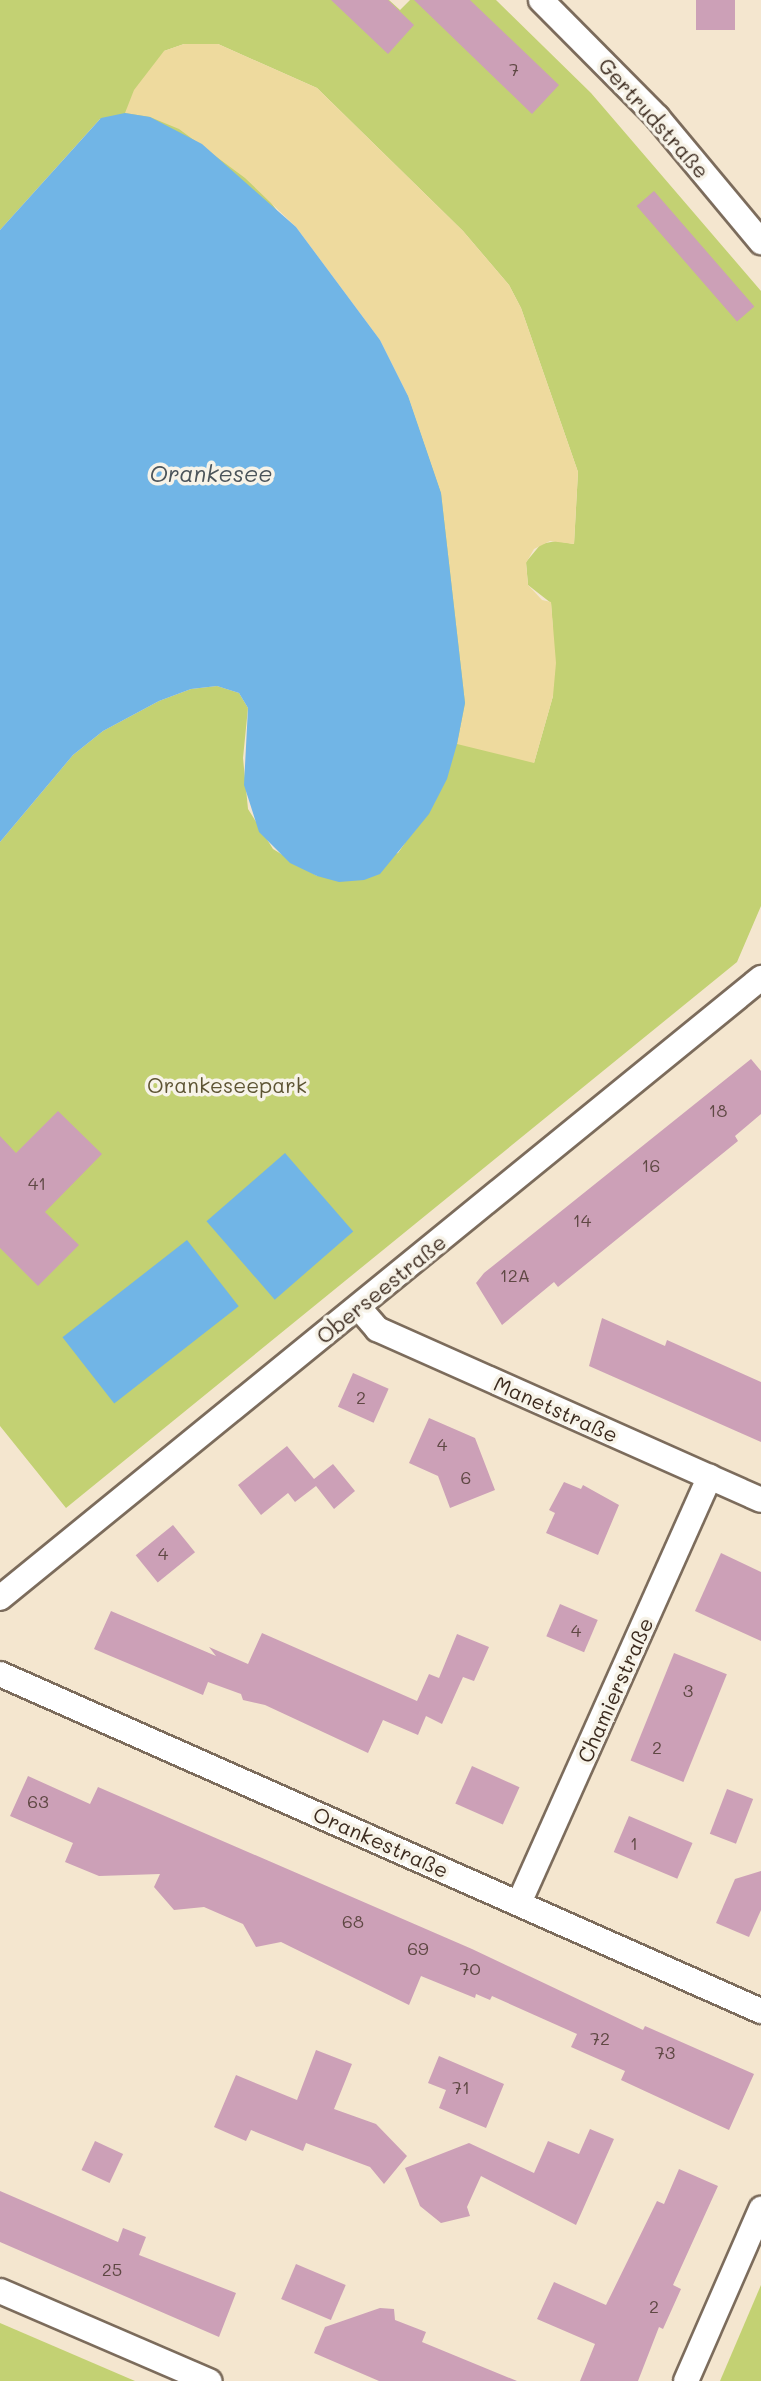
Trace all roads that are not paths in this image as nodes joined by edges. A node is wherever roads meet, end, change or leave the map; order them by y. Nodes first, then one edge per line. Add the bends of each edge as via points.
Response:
1 (541, 0) edge
2 (761, 242) edge
3 (758, 988) edge
4 (359, 1308) junction
5 (710, 1477) junction
6 (761, 1500) edge
7 (0, 1598) edge
8 (0, 1674) edge
9 (519, 1903) junction
10 (761, 2011) edge
11 (761, 2209) edge
12 (0, 2291) edge
13 (209, 2381) edge
14 (685, 2381) edge

1 - 2 street, Gertrudstraße via 657,117
3 - 4 street, Oberseestraße
4 - 5 street, Manetstraße via 377,1329
4 - 7 street, Oberseestraße
5 - 6 street, Manetstraße
5 - 9 street, Chamierstraße
8 - 9 street, Orankestraße
9 - 10 street, Orankestraße
11 - 14 street
12 - 13 street

